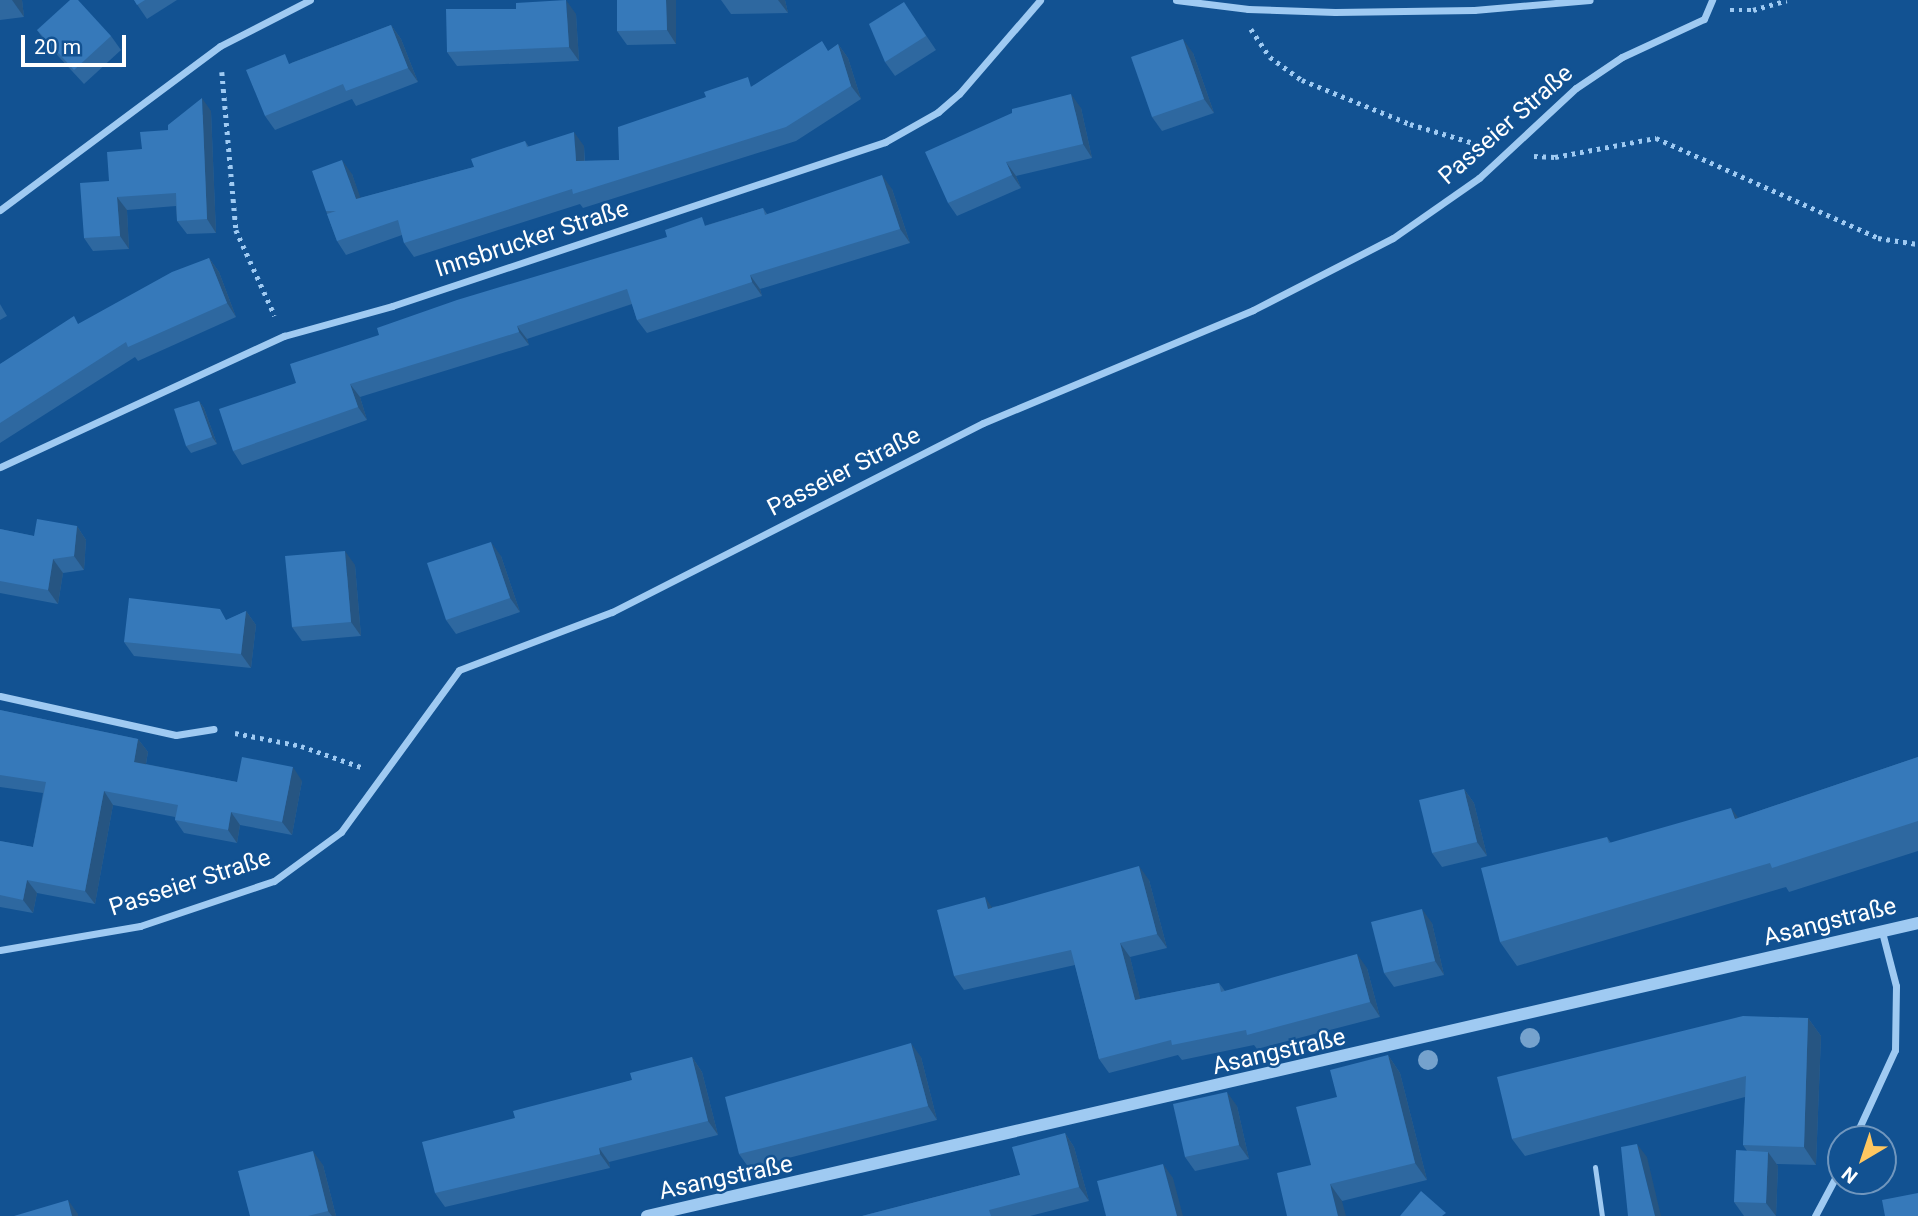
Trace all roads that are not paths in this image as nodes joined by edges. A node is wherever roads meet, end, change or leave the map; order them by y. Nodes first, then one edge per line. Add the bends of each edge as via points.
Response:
1 (310, 0) edge
2 (1040, 0) edge
3 (1176, 0) edge
4 (1590, 0) edge
5 (1712, 3) edge
6 (0, 210) edge
7 (0, 467) edge
8 (0, 696) edge
9 (214, 729) road end
10 (1918, 923) edge
11 (1882, 932) junction
12 (0, 950) edge
13 (1860, 1125) edge
14 (1595, 1167) dead end
15 (1827, 1193) edge
16 (647, 1216) edge
17 (1602, 1216) edge
18 (1815, 1216) edge

1 - 6 street via 220,46
2 - 7 street, Innsbrucker Straße via 959,94 938,113 885,142 392,306 284,336
3 - 4 street via 1248,9 1455,10
5 - 12 street, Passeier Straße via 1704,19 1622,58 1586,81 1466,188 1393,238 1253,310 983,423 612,612 459,670 341,832 274,881 140,926
8 - 9 street via 176,735
10 - 11 street, Asangstraße
11 - 13 street via 1896,986 1895,1050
11 - 16 street, Asangstraße
14 - 17 lane
15 - 18 street

